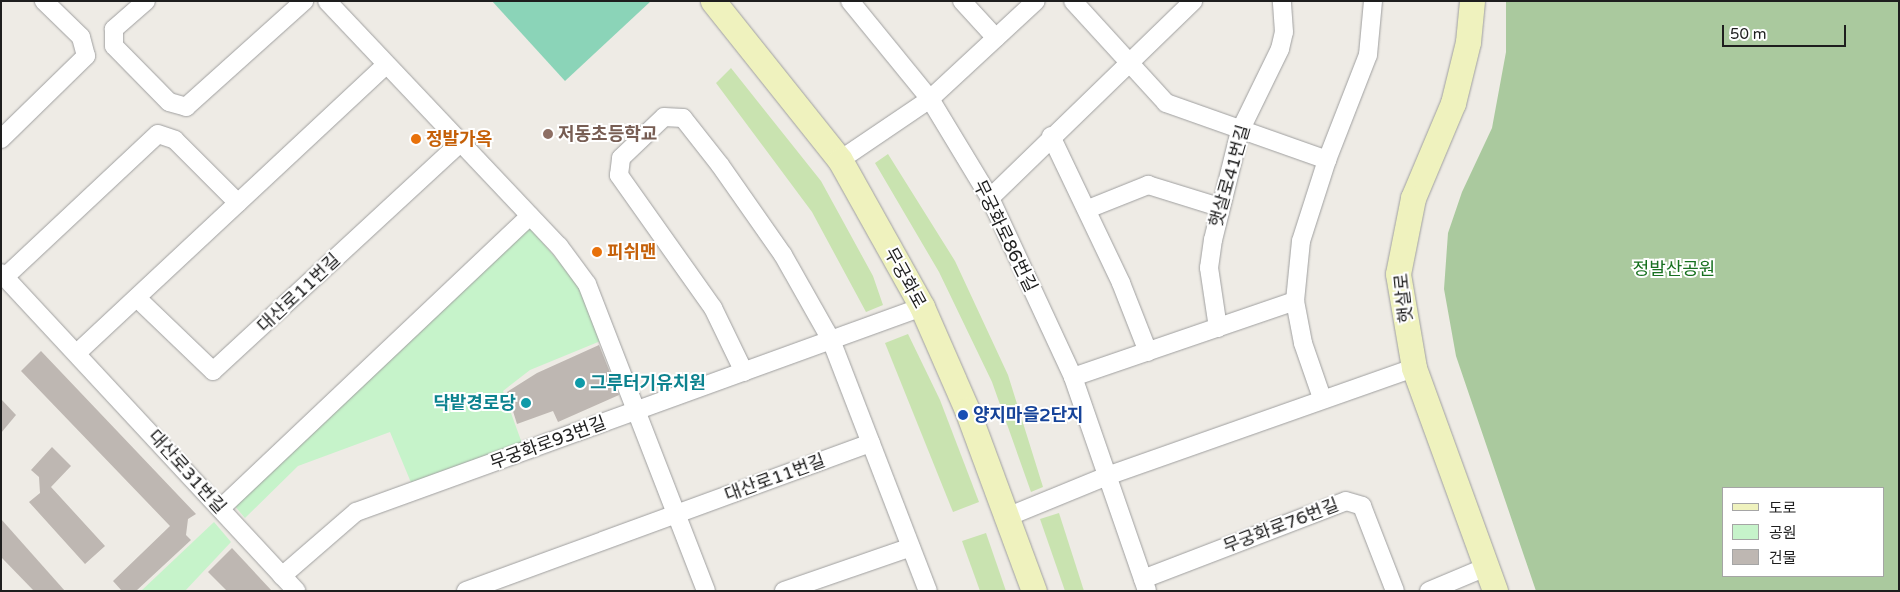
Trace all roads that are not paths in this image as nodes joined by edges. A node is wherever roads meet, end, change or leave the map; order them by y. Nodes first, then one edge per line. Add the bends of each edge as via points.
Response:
1 (44, 1) edge
2 (146, 1) edge
3 (304, 1) edge
4 (327, 1) edge
5 (713, 1) edge
6 (850, 1) edge
7 (962, 1) edge
8 (1036, 1) edge
9 (1072, 1) edge
10 (1193, 1) edge
11 (1282, 1) edge
12 (1373, 1) edge
13 (1472, 1) edge
14 (996, 38) junction
15 (1131, 62) junction
16 (386, 65) junction
17 (930, 99) junction
18 (1240, 131) junction
19 (1051, 136) junction
20 (1, 139) edge
21 (460, 143) junction
22 (840, 160) junction
23 (1327, 160) junction
24 (990, 198) junction
25 (238, 203) junction
26 (1219, 207) junction
27 (1088, 209) junction
28 (530, 216) junction
29 (3, 275) edge
30 (138, 299) junction
31 (1295, 302) junction
32 (922, 307) junction
33 (1218, 328) junction
34 (831, 340) junction
35 (1148, 352) junction
36 (78, 353) junction
37 (1414, 368) junction
38 (744, 372) junction
39 (1073, 377) junction
40 (1322, 398) junction
41 (638, 411) junction
42 (871, 443) junction
43 (1107, 476) junction
44 (220, 508) junction
45 (679, 513) junction
46 (1007, 516) junction
47 (911, 547) junction
48 (1486, 567) junction
49 (282, 576) junction
50 (1145, 585) edge
51 (296, 591) edge
52 (466, 591) edge
53 (706, 591) edge
54 (784, 591) edge
55 (928, 591) edge
56 (1034, 591) edge
57 (1394, 591) edge
58 (1429, 591) edge
59 (1494, 591) edge

1 - 20 street via 81,37 86,56
2 - 3 street via 114,30 114,46 169,102 186,108
4 - 16 street
5 - 22 main road, 무궁화로
6 - 17 street, 무궁화로86번길
7 - 14 street
8 - 14 street
9 - 15 street
10 - 15 street
11 - 18 street, 햇살로41번길 via 1284,23 1280,49
12 - 23 street via 1368,55
13 - 37 main road, 햇살로 via 1468,42 1452,102 1413,198 1398,274
14 - 17 street
15 - 18 street via 1166,103
15 - 19 street
16 - 21 street
16 - 25 street
17 - 22 street
17 - 24 street, 무궁화로86번길
18 - 23 street
18 - 26 street, 햇살로41번길
19 - 24 street
19 - 27 street
21 - 28 street
21 - 30 street, 대산로11번길 via 213,371
22 - 32 main road, 무궁화로
23 - 31 street via 1301,241
24 - 39 street, 무궁화로86번길
25 - 29 street, 대산로31번길 via 175,140 158,134
25 - 30 street
26 - 27 street via 1148,185
26 - 33 street, 햇살로41번길 via 1209,268
27 - 35 street
28 - 41 street via 559,246 587,284
28 - 44 street
29 - 36 street, 대산로31번길
30 - 36 street
31 - 33 street
31 - 40 street via 1303,343
32 - 34 street, 무궁화로93번길
32 - 46 main road, 무궁화로 via 968,410
33 - 35 street
34 - 38 street, 무궁화로93번길
34 - 38 street via 782,255 683,118 664,117 621,158 620,176 713,308
34 - 42 street
35 - 39 street
36 - 44 street, 대산로31번길
37 - 40 street
37 - 48 main road, 햇살로
38 - 41 street, 무궁화로93번길
39 - 43 street, 무궁화로86번길
40 - 43 street
41 - 45 street
41 - 49 street, 무궁화로93번길 via 356,512
42 - 45 street, 대산로11번길
42 - 47 street
43 - 46 street
43 - 50 street, 무궁화로86번길
44 - 49 street, 대산로31번길
45 - 52 street, 대산로11번길
45 - 53 street
46 - 56 main road, 무궁화로
47 - 54 street
47 - 55 street
48 - 58 street
48 - 59 main road, 햇살로
49 - 51 street, 대산로31번길
50 - 57 street, 무궁화로76번길 via 1346,501 1362,506

